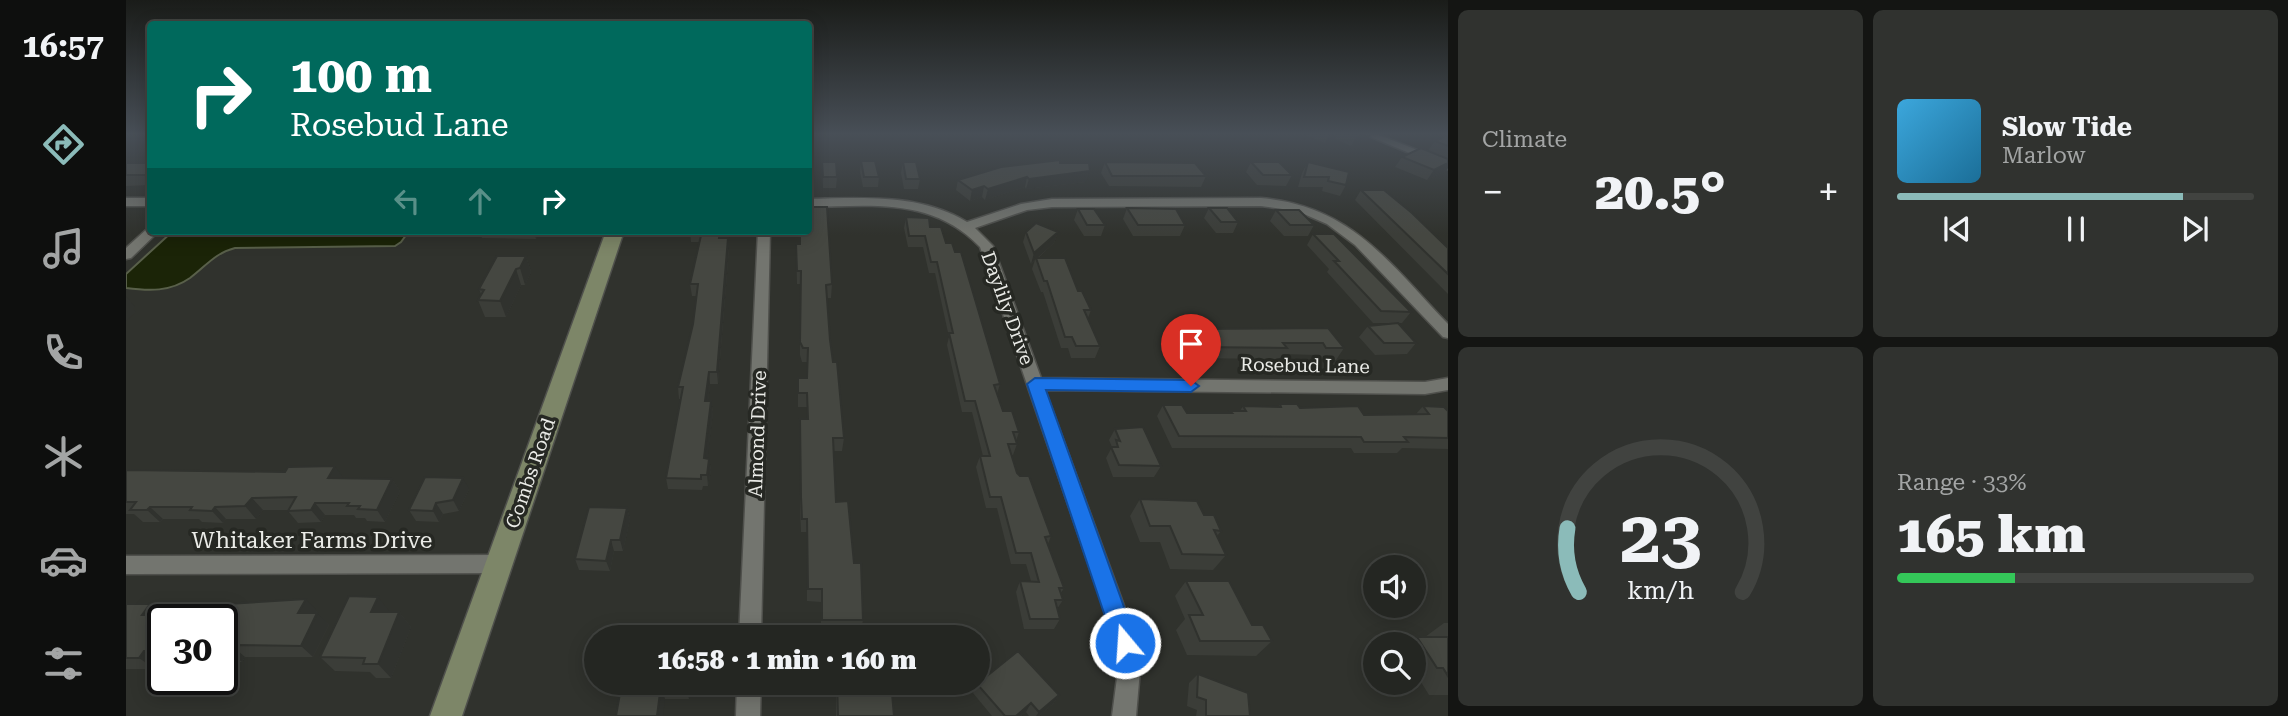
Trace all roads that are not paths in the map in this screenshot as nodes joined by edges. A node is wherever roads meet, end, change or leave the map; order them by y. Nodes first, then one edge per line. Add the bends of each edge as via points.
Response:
1 (126, 202) edge
2 (147, 202) edge
3 (812, 203) edge
4 (967, 226) junction
5 (148, 235) edge
6 (614, 235) edge
7 (764, 235) edge
8 (126, 255) edge
9 (1448, 332) edge
10 (1035, 384) junction
11 (1448, 384) edge
12 (498, 564) junction
13 (126, 565) edge
14 (750, 625) edge
15 (749, 695) edge
16 (446, 716) edge
17 (748, 716) edge
18 (1124, 716) edge

1 - 2 street
3 - 4 street via 905,204 936,211
4 - 9 street via 1052,203 1261,202 1299,207 1351,233
4 - 10 street, Daylily Drive via 989,252
5 - 8 street
6 - 12 street, Combs Road
7 - 14 street, Almond Drive
10 - 11 street, Rosebud Lane via 1425,388
10 - 18 street, Daylily Drive via 1123,633 1129,670
12 - 13 street, Whitaker Farms Drive
12 - 16 street, Combs Road
15 - 17 street

